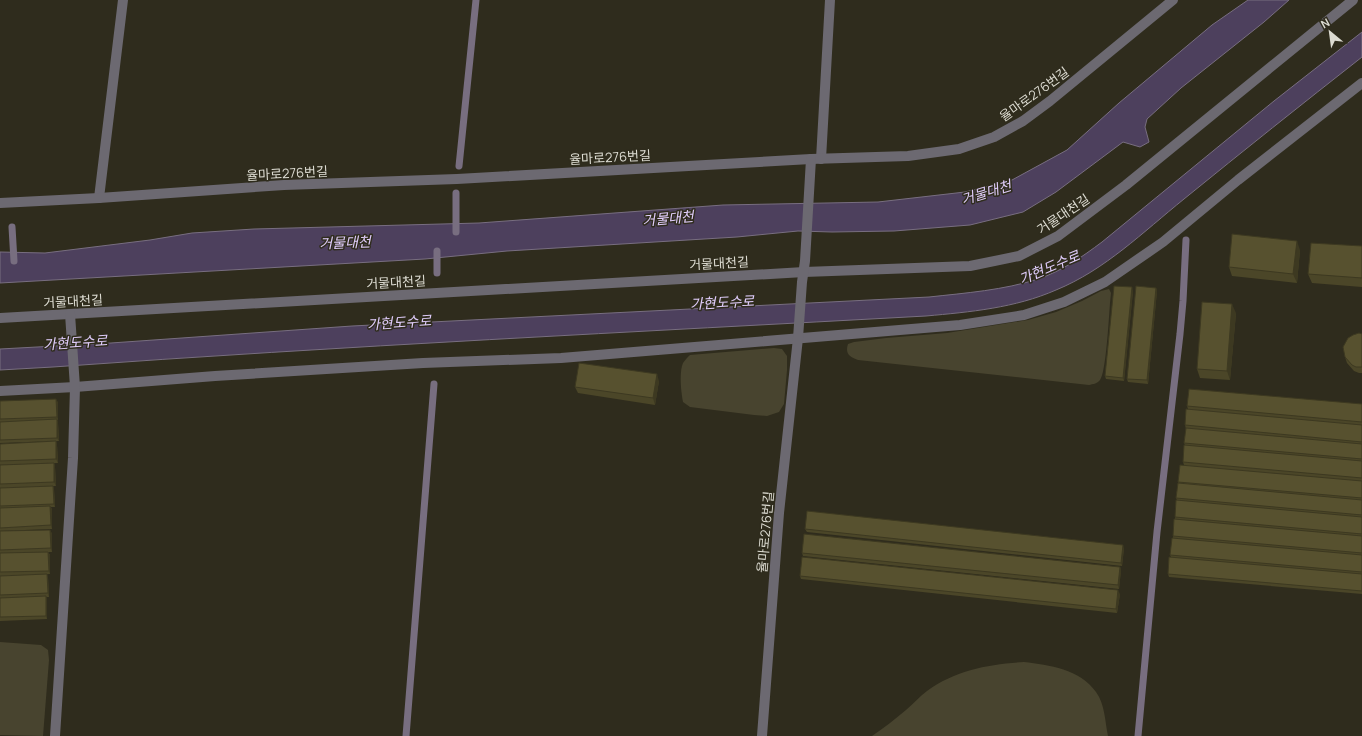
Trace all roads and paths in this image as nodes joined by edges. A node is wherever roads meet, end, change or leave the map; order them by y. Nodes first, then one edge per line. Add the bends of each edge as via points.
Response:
1 (123, 0) edge
2 (830, 0) edge
3 (1173, 0) edge
4 (1353, 0) edge
5 (1362, 83) edge
6 (815, 162) junction
7 (99, 198) junction
8 (0, 203) edge
9 (804, 272) junction
10 (70, 314) junction
11 (0, 318) edge
12 (798, 334) junction
13 (75, 387) junction
14 (0, 391) edge
15 (55, 736) edge
16 (762, 736) edge

1 - 7 street
2 - 6 street, 율마로276번길
3 - 6 street, 율마로276번길 via 1050,101 1023,121 994,137 959,150
4 - 9 street, 거물대천길 via 1126,185 1058,236 1019,256 970,266
5 - 12 street via 1163,242 1105,282 1064,302 1024,315 960,325
6 - 7 street, 율마로276번길 via 284,185
6 - 9 street, 율마로276번길
7 - 8 street, 율마로276번길
9 - 10 street, 거물대천길
9 - 12 street, 율마로276번길
10 - 11 street, 거물대천길
10 - 13 street
12 - 13 street via 561,358 423,363
12 - 16 street, 율마로276번길 via 779,513
13 - 14 street
13 - 15 street via 70,530

